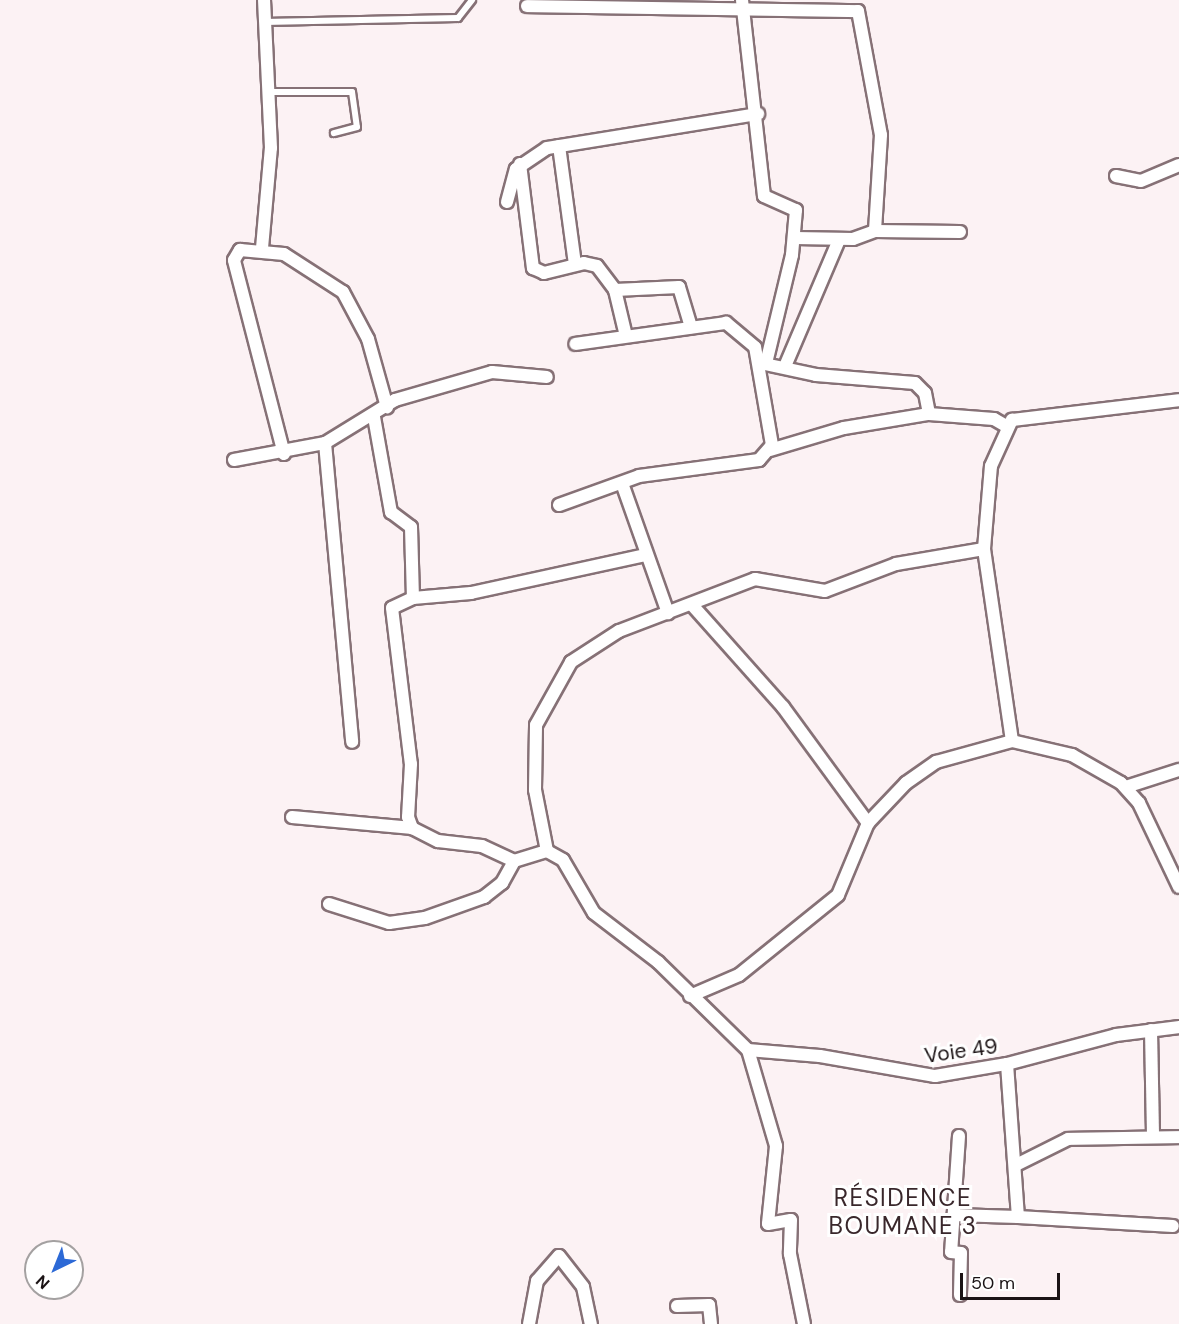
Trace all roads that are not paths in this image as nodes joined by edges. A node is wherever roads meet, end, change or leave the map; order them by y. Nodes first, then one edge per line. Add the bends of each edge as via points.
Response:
1 (264, 0) edge
2 (472, 0) edge
3 (743, 4) edge
4 (527, 6) dead end
5 (264, 22) junction
6 (268, 92) junction
7 (758, 114) junction
8 (334, 133) dead end
9 (559, 146) junction
10 (520, 164) junction
11 (1179, 165) edge
12 (1116, 177) dead end
13 (507, 202) dead end
14 (875, 231) junction
15 (960, 232) dead end
16 (795, 238) junction
17 (839, 240) junction
18 (262, 248) junction
19 (575, 265) junction
20 (615, 290) junction
21 (691, 327) junction
22 (626, 336) junction
23 (575, 344) dead end
24 (762, 363) junction
25 (786, 364) junction
26 (547, 376) dead end
27 (1179, 400) edge
28 (387, 407) junction
29 (929, 414) junction
30 (374, 417) junction
31 (1006, 426) junction
32 (324, 442) junction
33 (770, 450) junction
34 (284, 454) junction
35 (234, 460) dead end
36 (623, 486) junction
37 (560, 505) dead end
38 (984, 549) junction
39 (645, 555) junction
40 (413, 598) junction
41 (693, 606) junction
42 (668, 613) junction
43 (1012, 741) junction
44 (352, 742) dead end
45 (1179, 770) edge
46 (1126, 787) junction
47 (292, 817) dead end
48 (868, 824) junction
49 (412, 828) junction
50 (547, 851) junction
51 (514, 861) junction
52 (1179, 887) edge
53 (329, 904) dead end
54 (690, 996) junction
55 (1179, 1027) edge
56 (1151, 1030) junction
57 (748, 1050) junction
58 (1007, 1064) junction
59 (1153, 1135) junction
60 (960, 1136) dead end
61 (1179, 1137) edge
62 (1016, 1165) junction
63 (954, 1215) junction
64 (1018, 1217) junction
65 (1173, 1226) dead end
66 (960, 1295) dead end
67 (677, 1305) dead end
68 (530, 1324) edge
69 (591, 1324) edge
70 (711, 1324) edge
71 (804, 1324) edge

1 - 5 street
2 - 5 lane via 458,18
3 - 4 street
3 - 7 street
3 - 14 street via 851,8 861,13 881,135
5 - 6 street
6 - 8 lane via 352,92 357,128
6 - 18 street via 271,148
7 - 9 street
7 - 16 street via 764,196 771,203 795,208
9 - 10 street via 538,151
9 - 19 street
10 - 13 street
10 - 19 street via 533,268 544,273
11 - 12 street via 1141,181
14 - 15 street
14 - 17 street
16 - 17 street
16 - 24 street
17 - 25 street
18 - 28 street via 299,260 343,292 368,339
18 - 34 street via 240,250 234,260
19 - 20 street via 594,264
20 - 21 street via 679,286
20 - 22 street
21 - 22 street
21 - 24 street via 726,323 755,347
22 - 23 street
24 - 25 street
24 - 33 street
25 - 29 street via 816,375 915,383 925,393
26 - 28 street via 492,372
27 - 31 street via 1015,419
28 - 30 street
29 - 31 street via 993,419
29 - 33 street via 844,428
30 - 32 street
30 - 40 street via 391,512 411,527
31 - 38 street via 991,466
32 - 34 street
32 - 44 street
33 - 36 street via 754,461 639,476
34 - 35 street
36 - 37 street
36 - 39 street
38 - 41 street via 896,564 825,591 754,579
38 - 43 street
39 - 40 street via 471,592
39 - 42 street
40 - 49 street via 392,608 411,764 406,810
41 - 42 street
41 - 48 street via 783,707
42 - 50 street via 619,631 571,662 536,724 535,790
43 - 46 street via 1080,758
43 - 48 street via 925,767
45 - 46 street
46 - 52 street
47 - 49 street
48 - 54 street via 838,896 739,975
49 - 51 street via 449,845 494,849
50 - 51 street
50 - 54 street via 571,867 594,913 658,962
51 - 53 street via 502,883 484,897 435,916 389,923
54 - 57 street
55 - 56 street, Voie 49
56 - 58 street, Voie 49
56 - 59 street
57 - 58 street, Voie 49 via 849,1060 918,1077
57 - 71 street via 776,1146 768,1224 791,1220 790,1254
58 - 62 street
59 - 61 street
59 - 62 street via 1068,1139
60 - 63 street
62 - 64 street
63 - 64 street
63 - 66 street via 951,1252 961,1253
64 - 65 street
67 - 70 street via 709,1305
68 - 69 street via 537,1281 559,1256 584,1287

